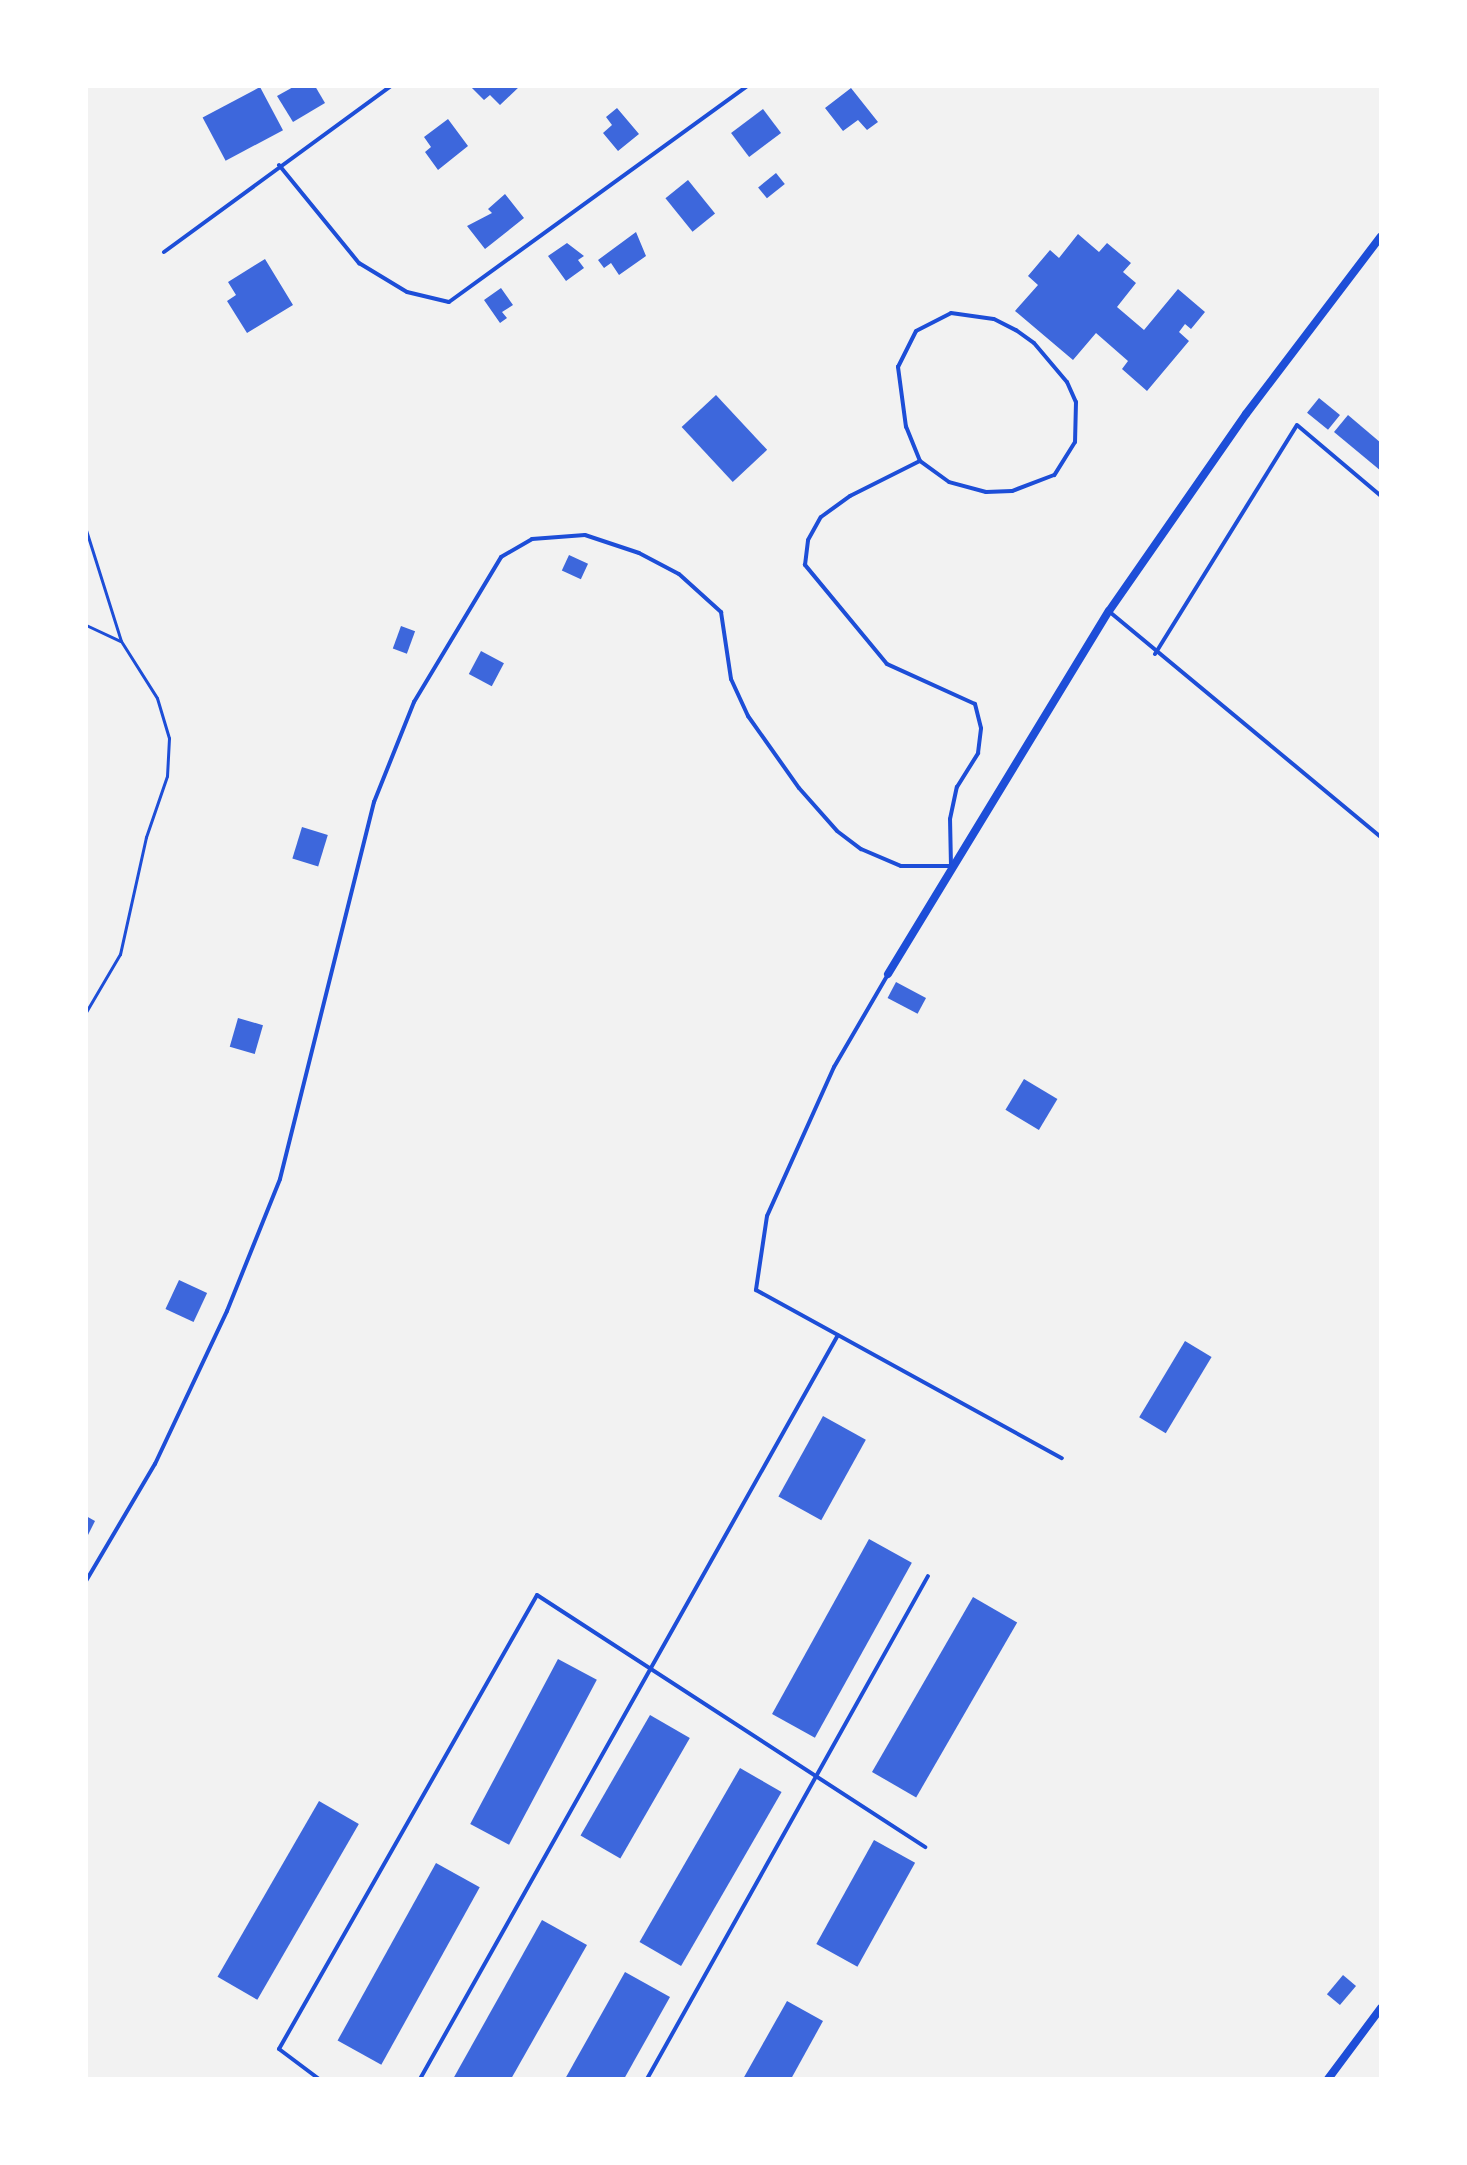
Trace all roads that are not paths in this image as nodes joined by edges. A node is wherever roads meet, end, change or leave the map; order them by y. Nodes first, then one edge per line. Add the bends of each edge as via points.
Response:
1 (391, 86) edge
2 (747, 86) edge
3 (279, 165) junction
4 (1381, 236) edge
5 (164, 252) dead end
6 (920, 461) junction
7 (1381, 496) edge
8 (1109, 611) junction
9 (1155, 654) junction
10 (1381, 837) edge
11 (951, 866) junction
12 (888, 974) joint
13 (838, 1335) junction
14 (1062, 1458) dead end
15 (928, 1576) dead end
16 (86, 1581) edge
17 (649, 1670) junction
18 (817, 1775) junction
19 (925, 1847) dead end
20 (1381, 2008) edge
21 (319, 2079) edge
22 (420, 2079) edge
23 (647, 2079) edge
24 (1328, 2079) edge

1 - 3 lane
2 - 3 lane via 449,302 407,292 359,263
3 - 5 lane
4 - 8 street via 1246,414
6 - 6 lane via 906,427 898,367 916,331 933,319 951,313 994,319 1034,343 1067,382 1076,402 1075,442 1059,469 1037,485 1012,491 966,489 934,475
6 - 11 lane via 850,496 821,517 808,540 805,565 887,664 975,704 981,728 978,753 957,787 950,819
7 - 9 lane via 1297,425
8 - 9 lane
8 - 11 street
9 - 10 lane
11 - 12 street
11 - 16 lane via 901,866 861,849 837,831 748,716 731,679 721,612 679,574 639,553 585,535 532,539 501,557 414,702 374,802 280,1179 245,1267 155,1464
12 - 13 lane via 834,1067 767,1216 756,1290
13 - 14 lane
13 - 17 lane
15 - 18 lane
17 - 18 lane
17 - 21 lane via 537,1595 279,2049
17 - 22 lane
18 - 19 lane
18 - 23 lane
20 - 24 street

